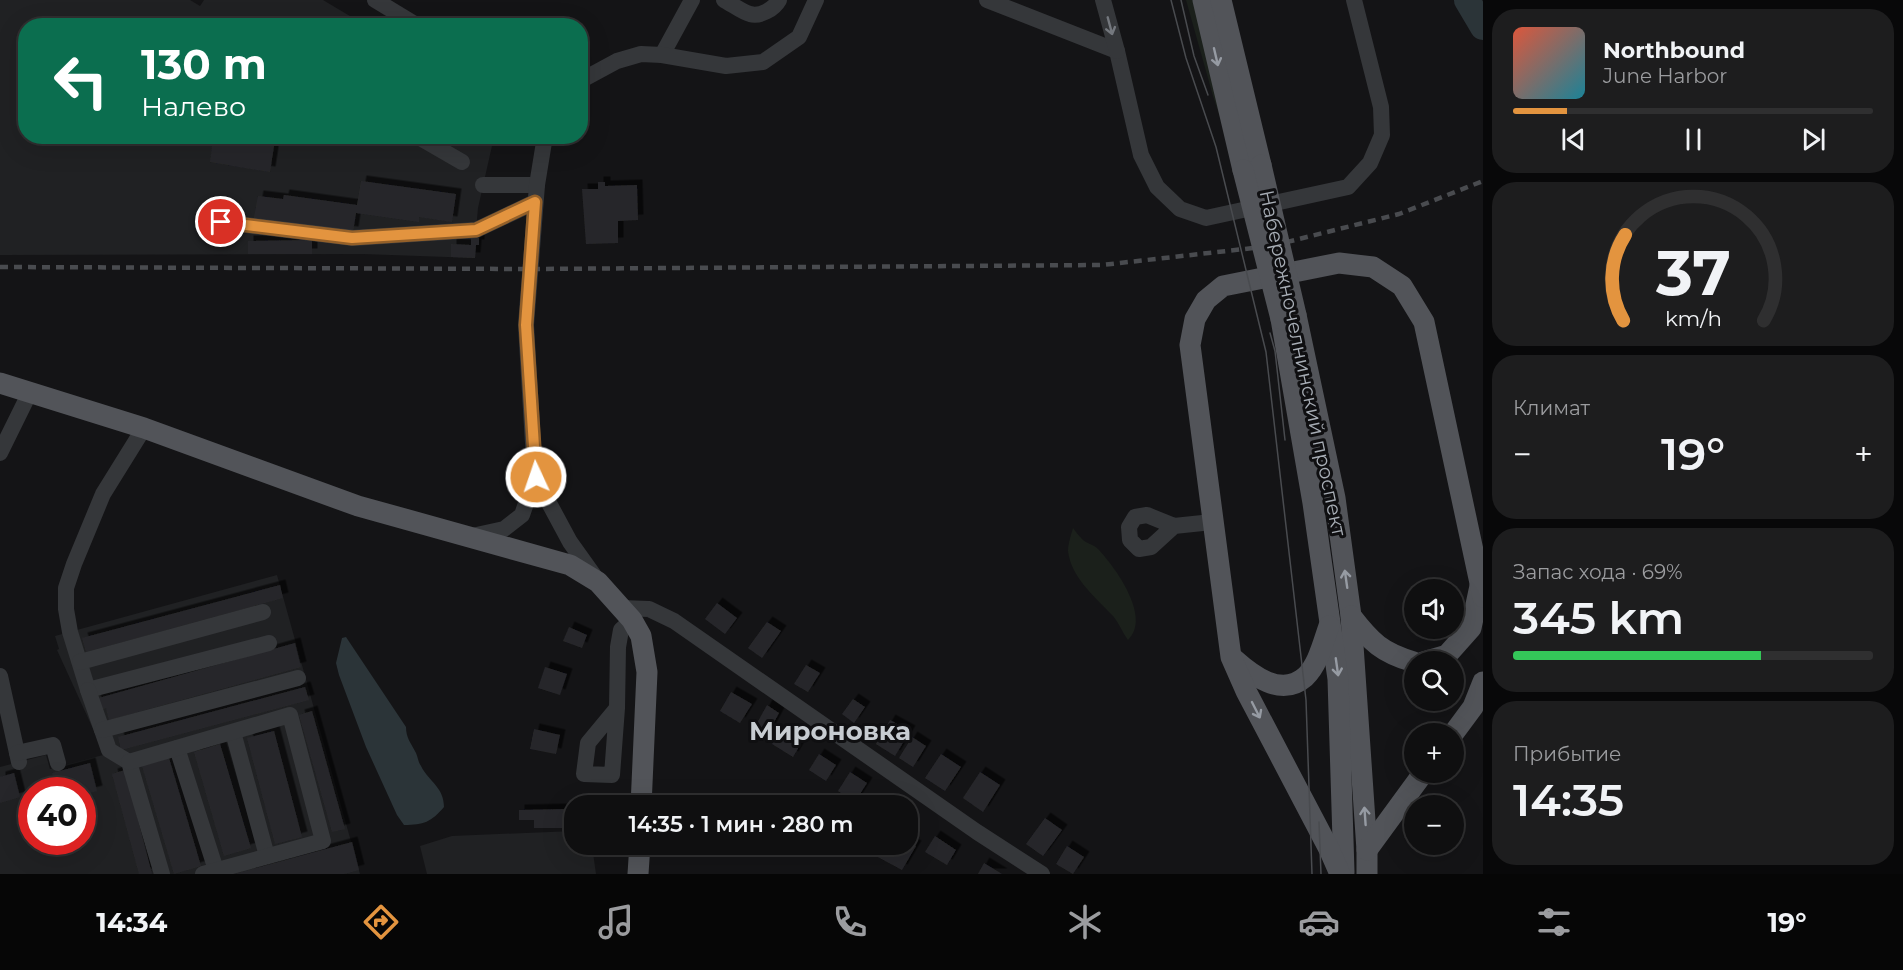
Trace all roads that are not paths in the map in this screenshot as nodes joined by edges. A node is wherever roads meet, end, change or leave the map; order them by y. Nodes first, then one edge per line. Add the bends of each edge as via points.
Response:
1 (375, 0) edge
2 (692, 0) edge
3 (724, 0) edge
4 (779, 0) edge
5 (816, 0) edge
6 (987, 0) edge
7 (1103, 0) edge
8 (1203, 0) edge
9 (1221, 0) edge
10 (1354, 0) edge
11 (404, 18) edge
12 (1117, 51) junction
13 (662, 55) junction
14 (588, 77) edge
15 (431, 144) edge
16 (544, 144) edge
17 (462, 162) dead end
18 (1252, 167) junction
19 (483, 185) dead end
20 (536, 194) junction
21 (221, 222) dead end
22 (1288, 317) junction
23 (0, 383) edge
24 (30, 392) junction
25 (144, 428) junction
26 (0, 453) edge
27 (536, 477) junction
28 (1212, 522) junction
29 (1174, 526) dead end
30 (472, 536) junction
31 (598, 582) junction
32 (1482, 591) edge
33 (263, 612) dead end
34 (626, 614) junction
35 (1351, 616) junction
36 (1330, 624) junction
37 (269, 643) dead end
38 (1451, 651) edge
39 (1231, 657) junction
40 (1404, 659) edge
41 (80, 662) junction
42 (0, 676) edge
43 (298, 678) dead end
44 (1483, 682) edge
45 (88, 690) junction
46 (616, 708) dead end
47 (1461, 723) edge
48 (102, 730) junction
49 (233, 732) junction
50 (177, 748) junction
51 (129, 762) junction
52 (58, 763) dead end
53 (1416, 783) edge
54 (641, 795) edge
55 (1367, 850) junction
56 (639, 855) edge
57 (267, 856) junction
58 (210, 872) edge
59 (162, 874) edge
60 (638, 874) edge
61 (1042, 874) edge
62 (1342, 874) edge
63 (1367, 874) edge

1 - 11 street
2 - 13 street
3 - 4 street via 750,15 765,12
5 - 13 street via 799,37 763,62 726,66
6 - 12 street
7 -> 12 street
8 -> 18 main road, Набережночелнинский проспект
9 - 18 main road, Набережночелнинский проспект
10 - 12 street via 1381,107 1382,135 1370,164 1348,187 1206,218 1180,209 1157,187 1141,155
13 - 14 street via 641,54 617,61
15 - 17 street
16 - 20 street
18 - 22 main road, Набережночелнинский проспект, bridge
19 - 20 street
20 - 21 street via 476,230 352,238
20 - 27 street via 526,325
35 -> 22 main road, Набережночелнинский проспект via 1335,498
22 - 36 main road, Набережночелнинский проспект
23 - 24 main road
24 - 25 main road
24 - 26 street
25 - 30 main road via 358,506
25 - 41 street via 103,494 66,588 70,632
27 - 30 street via 522,515 504,529
27 - 31 street via 570,542
28 - 29 street
28 - 32 main road via 1190,345 1195,319 1206,300 1223,285 1339,263 1372,267 1402,286 1424,322
28 - 39 main road
30 - 31 main road via 570,566
31 - 34 main road
32 - 38 main road via 1471,628
33 - 41 street
34 - 46 street via 618,647
34 - 54 main road via 641,636 647,672
34 - 61 street via 649,609 674,621
35 - 40 main road via 1368,639 1392,656
55 -> 35 main road, Набережночелнинский проспект
36 - 39 main road via 1305,677 1286,685 1252,675
36 -> 62 main road, Набережночелнинский проспект via 1338,679
37 - 45 street
39 -> 62 main road
41 - 45 street
42 - 52 street via 18,758 53,745
43 - 48 street
44 - 47 main road
45 - 48 street
48 - 51 street via 109,750
49 - 50 street
49 - 57 street
49 - 57 street via 290,715 323,841
50 - 51 street
50 - 58 street
51 - 59 street
53 - 55 main road
55 - 63 main road, Набережночелнинский проспект
56 - 60 main road
57 - 58 street

